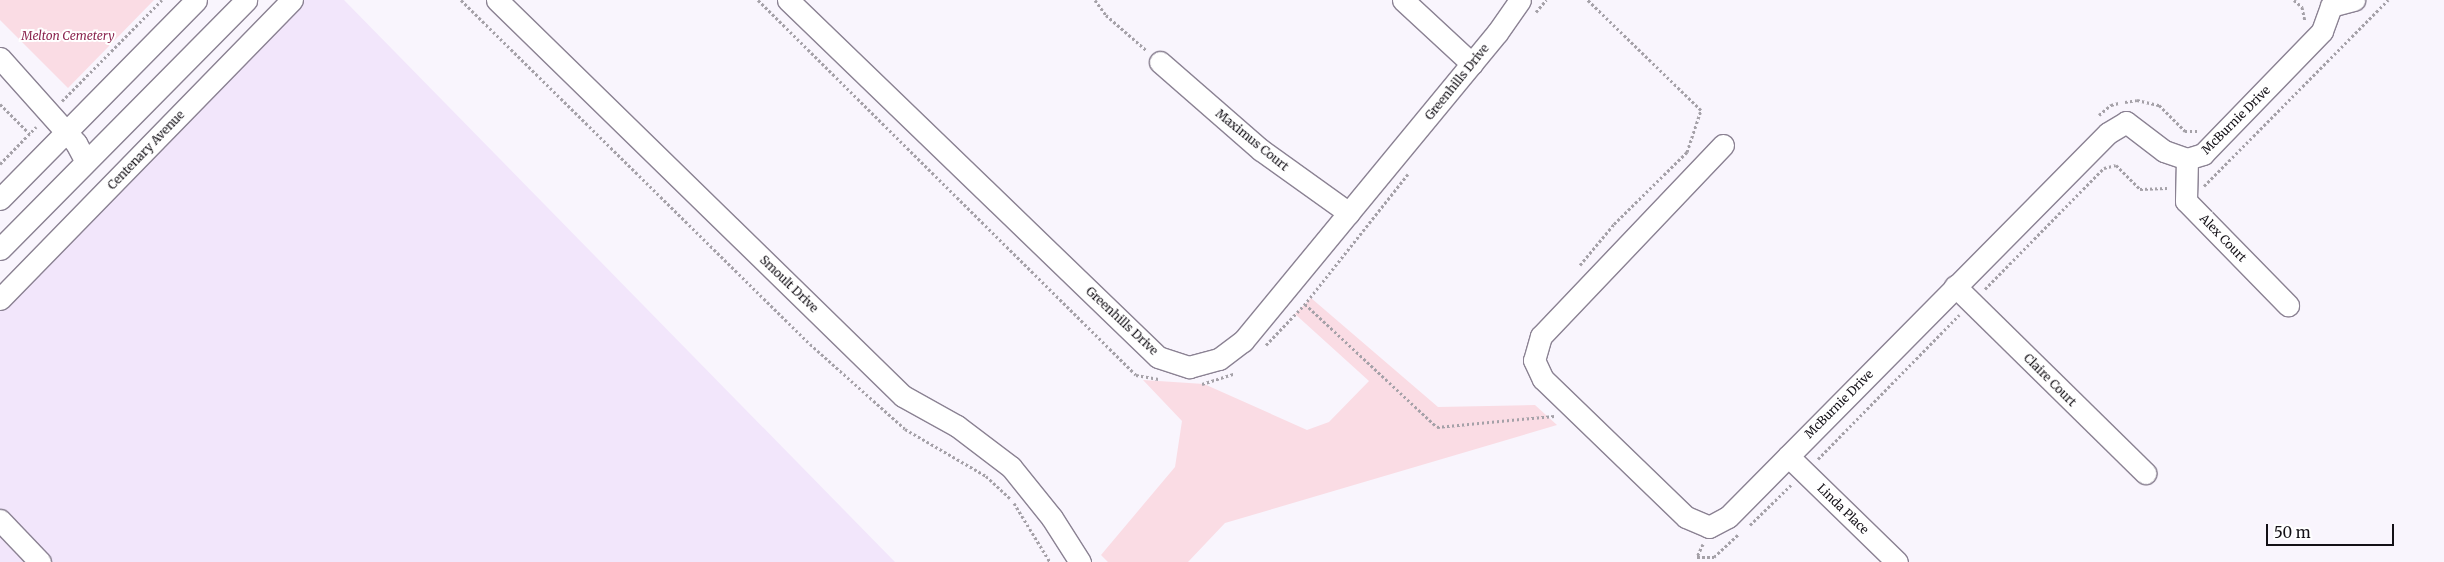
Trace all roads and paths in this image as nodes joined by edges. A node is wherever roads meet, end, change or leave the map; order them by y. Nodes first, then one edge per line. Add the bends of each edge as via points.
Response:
1 (162, 0) edge
2 (196, 0) edge
3 (246, 0) edge
4 (292, 0) edge
5 (461, 0) edge
6 (498, 0) edge
7 (788, 0) edge
8 (1402, 0) edge
9 (1520, 0) edge
10 (1546, 0) edge
11 (1588, 0) edge
12 (2294, 0) edge
13 (2354, 0) edge
14 (2388, 0) edge
15 (2327, 3) edge
16 (1534, 15) dead end
17 (2305, 23) dead end
18 (0, 58) edge
19 (1160, 62) dead end
20 (1472, 64) junction
21 (0, 104) edge
22 (50, 114) junction
23 (2092, 120) dead end
24 (2201, 130) dead end
25 (66, 132) junction
26 (30, 134) junction
27 (1723, 145) dead end
28 (2187, 159) junction
29 (86, 162) junction
30 (0, 164) edge
31 (1409, 172) dead end
32 (2186, 191) junction
33 (0, 198) edge
34 (1349, 213) junction
35 (0, 249) edge
36 (1577, 269) dead end
37 (1956, 286) junction
38 (0, 299) edge
39 (1972, 302) junction
40 (2288, 305) dead end
41 (1571, 406) junction
42 (1788, 456) junction
43 (1804, 472) junction
44 (2145, 474) dead end
45 (0, 520) edge
46 (1710, 527) junction
47 (40, 562) edge
48 (1050, 562) edge
49 (1080, 562) edge
50 (1897, 562) edge

1 - 22 path
2 - 25 street
3 - 29 street
4 - 38 street, Centenary Avenue
5 - 48 path via 818,351 905,429 986,476 1013,501
6 - 49 street, Smoult Drive via 903,396 956,426 1012,467 1052,518
7 - 34 street, Greenhills Drive via 1158,356 1189,367 1219,359 1243,341
8 - 20 street
9 - 20 street, Greenhills Drive
10 - 16 path
11 - 36 path via 1701,110 1686,152 1614,224
12 - 17 path via 2302,8
13 - 15 street, McBurnie Drive
14 - 32 path via 2197,194
15 - 28 street, McBurnie Drive via 2322,31 2203,154
18 - 22 street
19 - 34 street, Maximus Court via 1261,150
20 - 34 street, Greenhills Drive
21 - 26 path
22 - 25 street
22 - 26 path
23 - 24 path via 2111,104 2137,100 2159,105 2185,131
25 - 29 street
25 - 33 street
26 - 30 path
27 - 41 street via 1541,336 1534,360 1543,379
28 - 32 street, Alex Court
28 - 37 street, McBurnie Drive via 2164,151 2126,122 2108,133
29 - 35 street
31 - 41 path via 1305,304 1437,427 1561,415
32 - 39 path via 2172,187 2140,188 2116,165 2104,168
32 - 40 street, Alex Court via 2186,201
37 - 39 street, Claire Court
37 - 42 street, McBurnie Drive
39 - 43 path
39 - 44 street, Claire Court
41 - 46 street via 1686,517
42 - 43 street, Linda Place
42 - 46 street, McBurnie Drive via 1728,517
43 - 46 path via 1714,557 1697,557
43 - 50 street, Linda Place
45 - 47 street

